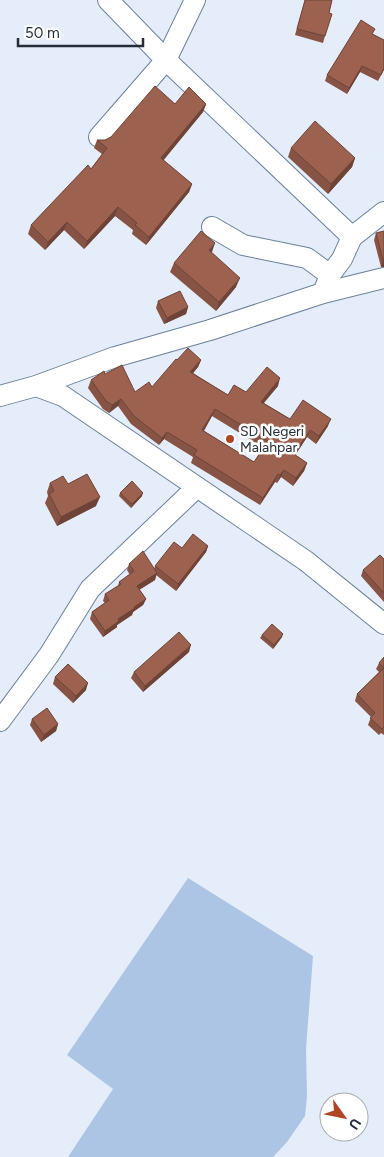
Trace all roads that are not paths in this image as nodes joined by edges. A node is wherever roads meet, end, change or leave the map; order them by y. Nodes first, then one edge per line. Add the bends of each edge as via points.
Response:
1 (108, 0) edge
2 (195, 0) edge
3 (166, 60) junction
4 (99, 137) dead end
5 (384, 212) edge
6 (212, 227) dead end
7 (352, 237) junction
8 (384, 278) edge
9 (326, 284) junction
10 (36, 386) junction
11 (0, 396) edge
12 (197, 487) junction
13 (384, 624) edge
14 (0, 721) edge

1 - 3 street
2 - 3 street
3 - 4 street
3 - 7 street
5 - 7 street
6 - 9 street via 243,245 307,258
7 - 9 street
8 - 9 street
9 - 10 street via 210,330 114,357
10 - 11 street
10 - 12 street via 63,396
12 - 13 street via 306,561
12 - 14 street via 90,589 49,655

